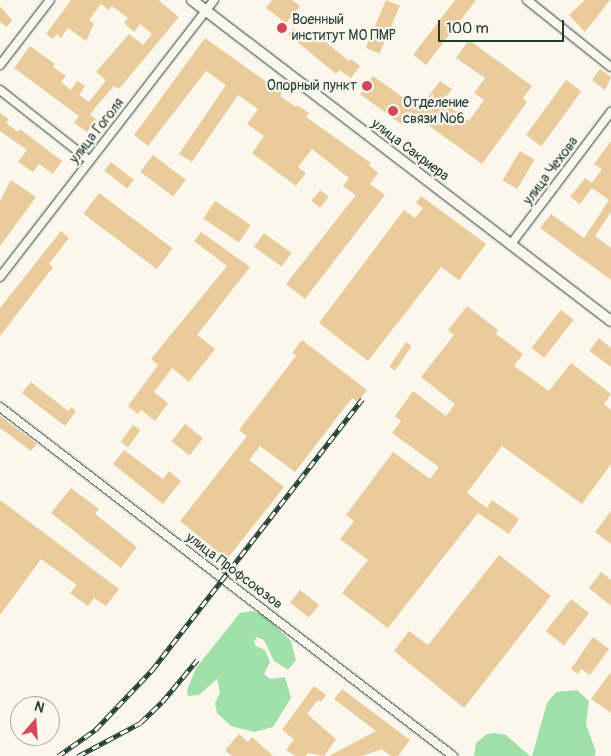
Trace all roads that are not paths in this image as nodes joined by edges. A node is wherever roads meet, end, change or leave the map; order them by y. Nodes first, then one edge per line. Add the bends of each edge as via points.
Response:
1 (50, 0) edge
2 (192, 0) edge
3 (214, 0) edge
4 (527, 0) edge
5 (206, 10) junction
6 (0, 65) edge
7 (611, 67) edge
8 (0, 90) edge
9 (611, 112) edge
10 (90, 160) junction
11 (511, 244) junction
12 (0, 277) edge
13 (611, 321) edge
14 (0, 407) edge
15 (453, 756) edge

1 - 6 street
2 - 5 street, улица Сакриера
3 - 5 street, улица Гоголя
4 - 7 street
5 - 10 street, улица Гоголя
5 - 11 street, улица Сакриера
8 - 10 street
9 - 11 street, улица Чехова
10 - 12 street, улица Гоголя
11 - 13 street, улица Сакриера
14 - 15 street, улица Профсоюзов

